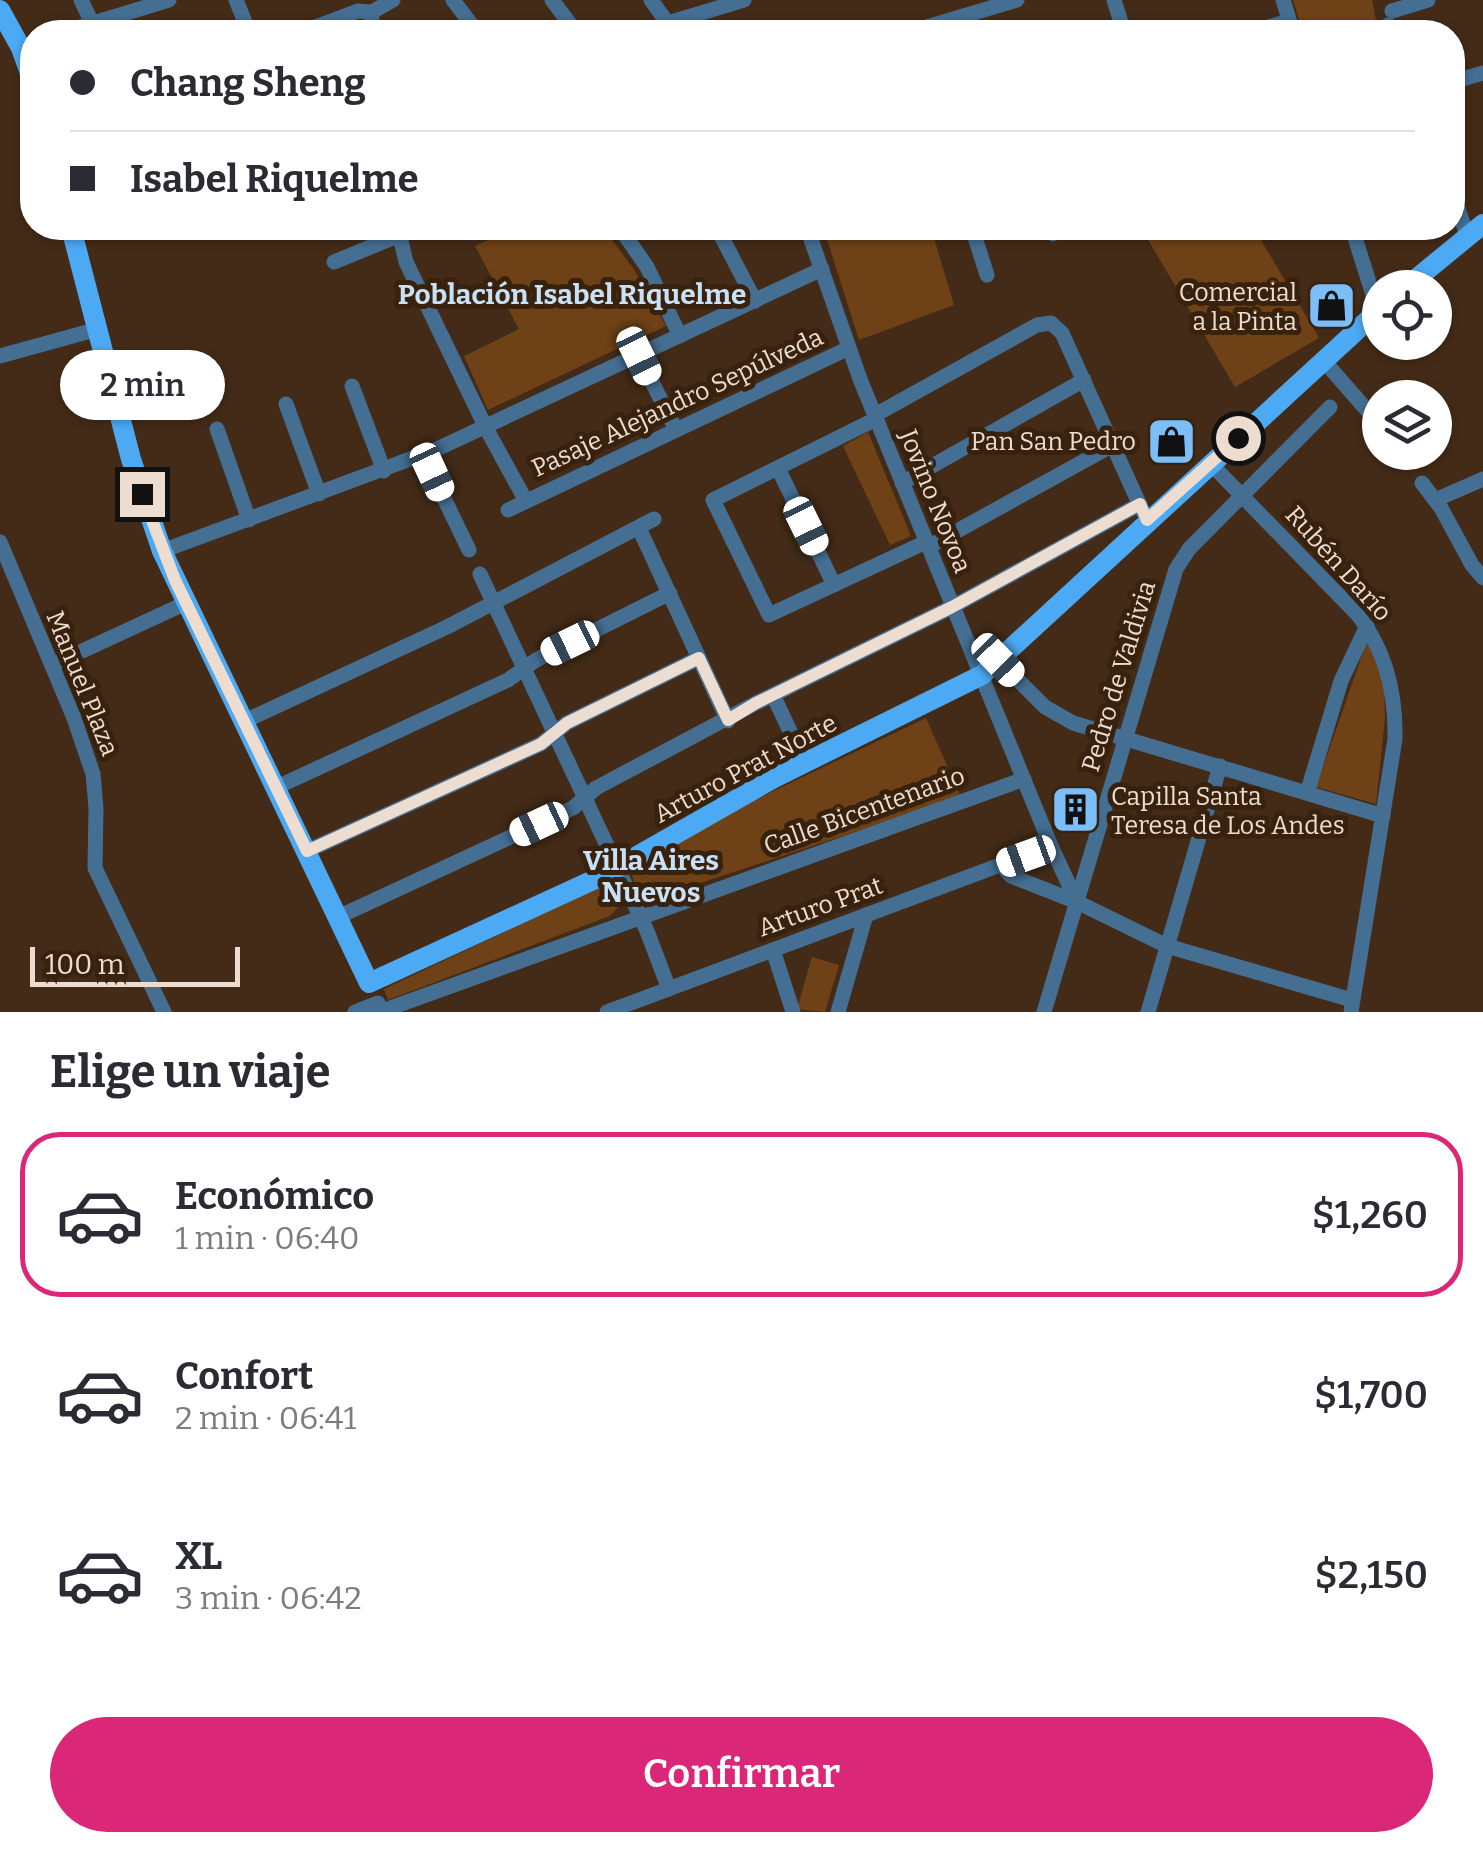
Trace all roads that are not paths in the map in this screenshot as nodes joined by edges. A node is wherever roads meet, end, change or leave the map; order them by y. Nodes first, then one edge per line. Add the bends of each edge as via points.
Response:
1 (169, 0) edge
2 (393, 0) edge
3 (744, 0) edge
4 (1017, 0) edge
5 (1428, 0) edge
6 (0, 10) edge
7 (372, 12) junction
8 (102, 20) edge
9 (333, 20) edge
10 (372, 20) edge
11 (692, 20) edge
12 (950, 20) edge
13 (1390, 20) edge
14 (20, 37) edge
15 (74, 240) edge
16 (379, 240) edge
17 (400, 240) edge
18 (628, 240) edge
19 (722, 240) edge
20 (814, 240) edge
21 (976, 240) edge
22 (1356, 240) edge
23 (1463, 240) edge
24 (334, 262) dead end
25 (822, 269) junction
26 (1366, 270) edge
27 (1427, 270) edge
28 (988, 275) dead end
29 (754, 301) junction
30 (1362, 325) edge
31 (98, 330) junction
32 (680, 336) junction
33 (849, 348) junction
34 (0, 356) edge
35 (639, 356) junction
36 (1324, 360) junction
37 (1084, 380) junction
38 (352, 386) dead end
39 (286, 404) dead end
40 (1362, 404) edge
41 (1330, 407) dead end
42 (875, 417) junction
43 (486, 428) junction
44 (217, 429) dead end
45 (676, 430) junction
46 (1113, 445) junction
47 (423, 455) junction
48 (1210, 463) junction
49 (778, 468) junction
50 (384, 471) junction
51 (1483, 479) edge
52 (902, 483) junction
53 (1422, 483) dead end
54 (319, 494) junction
55 (1242, 496) junction
56 (1434, 500) junction
57 (526, 501) junction
58 (508, 510) dead end
59 (1143, 512) junction
60 (654, 519) dead end
61 (248, 520) junction
62 (639, 528) junction
63 (0, 542) edge
64 (928, 545) junction
65 (469, 550) dead end
66 (162, 551) junction
67 (480, 574) dead end
68 (1483, 578) edge
69 (834, 585) junction
70 (670, 594) junction
71 (186, 603) junction
72 (493, 603) junction
73 (952, 607) junction
74 (1367, 626) junction
75 (699, 658) junction
76 (998, 660) junction
77 (52, 665) junction
78 (524, 669) junction
79 (982, 675) junction
80 (773, 695) junction
81 (728, 720) junction
82 (245, 721) junction
83 (553, 734) junction
84 (1125, 739) junction
85 (806, 762) junction
86 (1220, 766) junction
87 (1024, 779) junction
88 (277, 787) junction
89 (1307, 793) junction
90 (583, 799) junction
91 (1383, 816) junction
92 (1050, 846) junction
93 (307, 851) junction
94 (1001, 865) junction
95 (615, 867) junction
96 (1077, 902) junction
97 (866, 915) junction
98 (338, 917) junction
99 (640, 918) junction
100 (1167, 946) junction
101 (773, 950) junction
102 (368, 983) junction
103 (669, 989) junction
104 (1352, 1006) edge
105 (381, 1009) edge
106 (618, 1010) edge
107 (164, 1012) edge
108 (355, 1012) edge
109 (794, 1012) edge
110 (838, 1012) edge
111 (1044, 1012) edge
112 (1148, 1012) edge

1 - 8 street
2 - 7 street
3 - 11 street
4 - 12 street
5 - 13 street
6 - 14 main road
7 - 9 street
7 - 10 street
15 - 31 main road
16 - 24 street
17 - 43 street, Pasaje Alejandro Sepúlveda
18 - 32 street
19 - 29 street
20 - 25 street, Jovino Novoa
21 - 28 street
22 - 26 street
23 - 27 main road
25 - 29 street
25 - 33 street, Jovino Novoa
29 - 32 street
30 - 36 main road
31 - 34 street
31 - 66 main road
32 - 35 street
33 - 42 street, Jovino Novoa
33 - 45 street, Pasaje Alejandro Sepúlveda
35 - 43 street
35 - 45 street
36 - 40 street
36 - 48 main road
37 - 42 street via 1062,332 1041,323
37 - 46 street
37 - 52 street
38 - 50 street
39 - 54 street
41 - 55 street, Pedro de Valdivia
42 - 49 street
42 - 52 street, Jovino Novoa
43 - 47 street
43 - 57 street, Pasaje Alejandro Sepúlveda
44 - 61 street
45 - 57 street, Pasaje Alejandro Sepúlveda
46 - 59 street
46 - 64 street
47 - 50 street
47 - 65 street
48 - 55 street, Rubén Darío
48 - 59 main road
49 - 69 street
49 - 69 street via 713,500 769,615
50 - 54 street
51 - 56 street
52 - 64 street, Jovino Novoa
53 - 56 street
54 - 61 street
55 - 74 street, Rubén Darío
55 - 84 street, Pedro de Valdivia via 1176,569
56 - 68 street
57 - 58 street, Pasaje Alejandro Sepúlveda
59 - 73 street
59 - 76 main road
60 - 62 street
61 - 66 street
62 - 70 street
62 - 72 street
63 - 77 street, Manuel Plaza
64 - 69 street
64 - 73 street, Jovino Novoa
66 - 71 main road
67 - 72 street
70 - 75 street
70 - 78 street
71 - 77 street
71 - 82 main road
72 - 78 street
72 - 82 street
73 - 79 street, Jovino Novoa
73 - 80 street
74 - 89 street via 1341,681
74 - 91 street, Rubén Darío via 1386,664 1394,708
75 - 81 street
75 - 83 street
76 - 79 main road
76 - 84 street via 1053,713
77 - 107 street, Manuel Plaza via 93,774 95,868
78 - 83 street
78 - 88 street
79 - 85 main road, Arturo Prat Norte
79 - 87 street, Jovino Novoa
80 - 81 street
80 - 85 street
81 - 90 street
82 - 88 main road
83 - 90 street
83 - 93 street
84 - 86 street
84 - 96 street, Pedro de Valdivia
85 - 95 main road, Arturo Prat Norte
86 - 89 street
86 - 100 street
87 - 92 street, Jovino Novoa
87 - 99 street, Calle Bicentenario
88 - 93 main road
89 - 91 street
90 - 95 street
90 - 98 street
91 - 104 street, Rubén Darío
92 - 94 street, Arturo Prat
92 - 96 street, Jovino Novoa
93 - 98 main road
94 - 96 street via 1011,876
94 - 97 street, Arturo Prat
95 - 99 street
95 - 102 main road, Arturo Prat Norte
96 - 100 street
96 - 111 street, Pedro de Valdivia
97 - 101 street, Arturo Prat
97 - 110 street
98 - 102 main road
99 - 103 street
99 - 105 street, Calle Bicentenario
100 - 104 street
100 - 112 street
101 - 103 street, Arturo Prat
101 - 109 street
102 - 105 street
103 - 106 street, Arturo Prat
105 - 108 street, Calle Bicentenario

